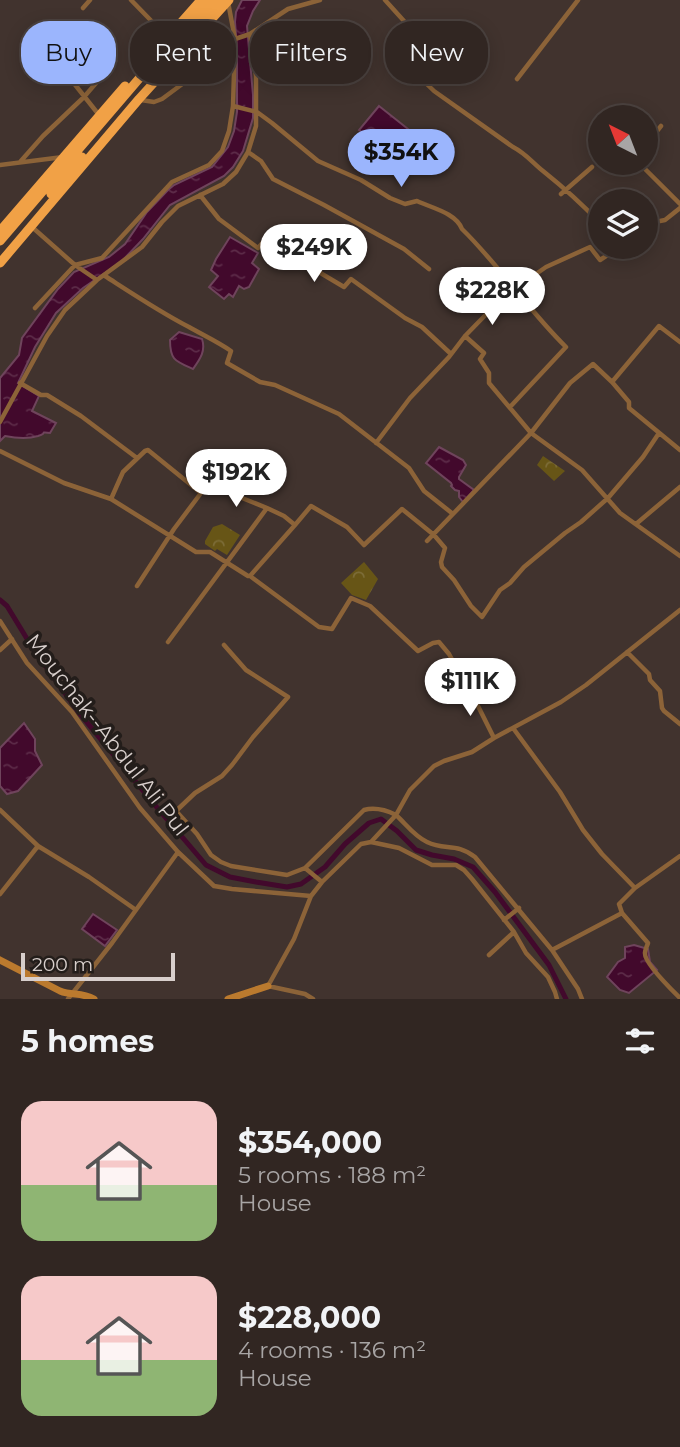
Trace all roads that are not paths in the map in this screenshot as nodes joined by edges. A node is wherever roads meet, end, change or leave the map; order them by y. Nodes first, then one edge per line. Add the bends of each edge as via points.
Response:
1 (90, 0) edge
2 (131, 0) edge
3 (201, 0) edge
4 (210, 0) edge
5 (320, 0) edge
6 (386, 0) edge
7 (578, 0) edge
8 (225, 1) edge
9 (83, 8) dead end
10 (151, 21) edge
11 (182, 21) edge
12 (230, 21) edge
13 (270, 21) edge
14 (404, 21) edge
15 (250, 34) edge
16 (236, 39) edge
17 (517, 79) dead end
18 (130, 80) edge
19 (74, 84) edge
20 (95, 84) edge
21 (182, 84) edge
22 (234, 84) edge
23 (256, 84) edge
24 (427, 84) edge
25 (84, 97) junction
26 (139, 99) junction
27 (233, 106) junction
28 (257, 113) junction
29 (99, 116) junction
30 (661, 126) dead end
31 (658, 130) edge
32 (248, 152) junction
33 (64, 156) junction
34 (20, 162) junction
35 (0, 165) edge
36 (588, 171) edge
37 (650, 175) edge
38 (564, 192) junction
39 (200, 195) junction
40 (680, 206) edge
41 (588, 213) edge
42 (658, 221) edge
43 (31, 226) junction
44 (0, 231) edge
45 (0, 241) edge
46 (588, 248) edge
47 (0, 254) edge
48 (0, 263) edge
49 (77, 266) junction
50 (429, 269) dead end
51 (105, 276) junction
52 (96, 280) junction
53 (517, 289) junction
54 (35, 308) dead end
55 (465, 336) junction
56 (680, 342) edge
57 (452, 354) junction
58 (612, 382) junction
59 (20, 383) junction
60 (510, 407) junction
61 (0, 422) edge
62 (531, 433) junction
63 (659, 433) junction
64 (376, 443) junction
65 (680, 450) edge
66 (0, 451) edge
67 (137, 458) junction
68 (680, 487) edge
69 (201, 493) junction
70 (608, 498) junction
71 (111, 499) junction
72 (267, 508) junction
73 (453, 514) junction
74 (636, 524) junction
75 (295, 525) junction
76 (170, 535) junction
77 (433, 535) junction
78 (427, 541) dead end
79 (680, 556) edge
80 (226, 563) junction
81 (250, 576) junction
82 (137, 586) dead end
83 (680, 610) edge
84 (0, 621) edge
85 (12, 639) junction
86 (168, 642) dead end
87 (224, 645) dead end
88 (0, 650) edge
89 (627, 652) junction
90 (680, 724) edge
91 (513, 727) junction
92 (494, 738) junction
93 (0, 810) edge
94 (395, 817) junction
95 (373, 841) junction
96 (38, 846) junction
97 (178, 852) junction
98 (680, 856) edge
99 (307, 869) junction
100 (321, 882) junction
101 (635, 888) junction
102 (0, 894) edge
103 (311, 896) junction
104 (517, 909) junction
105 (136, 910) junction
106 (622, 913) junction
107 (505, 919) junction
108 (514, 932) junction
109 (552, 950) junction
110 (489, 955) dead end
111 (0, 960) edge
112 (268, 986) junction
113 (71, 995) edge
114 (680, 998) edge
115 (94, 999) edge
116 (228, 999) edge
117 (313, 999) edge
118 (557, 999) edge
119 (582, 999) edge

1 - 9 street
2 - 10 street
3 - 11 highway
4 - 45 highway
5 - 13 street via 288,9
6 - 14 street
7 - 17 street
8 - 12 street
8 - 26 highway
8 - 47 highway via 137,92
15 - 16 street
18 - 29 highway
19 - 25 street
20 - 25 street
21 - 26 street via 154,102
22 - 27 street
23 - 28 street
24 - 38 street via 524,153
25 - 29 street
25 - 34 street
26 - 43 highway
27 - 28 street
27 - 49 street via 222,151 209,165 172,182 102,258
28 - 32 street
28 - 53 street via 318,161 397,202 416,201 450,215
29 - 33 highway
30 - 31 street
32 - 39 street via 223,184
32 - 50 street via 273,179 404,249
33 - 34 street
33 - 44 highway
34 - 35 street
36 - 38 street
37 - 40 street
38 - 41 street
39 - 51 street via 178,206 142,247
39 - 57 street via 219,219 258,248 265,240 344,287 351,279 422,327
40 - 42 street
43 - 48 highway
43 - 49 street
46 - 53 street via 546,267
49 - 52 street
49 - 54 street
51 - 52 street
51 - 64 street via 231,351 227,363 260,382 339,414
52 - 59 street via 65,310
53 - 55 street
53 - 60 street via 566,346
55 - 57 street
55 - 60 street via 484,353 480,359 489,373 489,383
56 - 58 street via 659,326
57 - 64 street
58 - 62 street via 593,364 570,383
58 - 63 street via 629,408
59 - 61 street
59 - 67 street via 47,394
60 - 62 street
62 - 70 street via 582,470
62 - 73 street
63 - 65 street
63 - 70 street
64 - 73 street via 409,468 424,491
66 - 71 street via 64,483
67 - 69 street via 148,450
67 - 71 street
68 - 74 street
69 - 72 street via 210,485
69 - 76 street
70 - 74 street
70 - 77 street via 524,567 500,590 482,617 442,567 445,548
71 - 76 street
72 - 75 street
72 - 80 street
73 - 77 street
74 - 79 street
75 - 77 street via 311,506 347,527 364,545 402,509
75 - 81 street
76 - 80 street via 196,552 210,552
76 - 82 street
77 - 78 street
80 - 81 street
80 - 86 street
81 - 92 street via 319,627 332,629 351,598 370,606 418,650 439,642
83 - 89 street
84 - 85 street, Mouchak--Abdul Ali Pul
85 - 88 street
85 - 97 street, Mouchak--Abdul Ali Pul
87 - 99 street via 246,670 288,697 222,776 176,811 221,862 287,875
89 - 90 street via 660,691 664,711
89 - 91 street via 561,702
91 - 92 street
91 - 101 street via 583,830
92 - 94 street via 434,766 410,790
93 - 96 street
94 - 95 street
94 - 99 street via 390,812 364,810
94 - 104 street via 426,842 468,852
95 - 100 street via 361,844
95 - 107 street via 432,865 456,865
96 - 102 street
96 - 105 street
97 - 103 street, Mouchak--Abdul Ali Pul via 214,886
97 - 105 street
98 - 101 street
99 - 100 street
100 - 103 street
101 - 106 street via 619,904
103 - 112 street
104 - 107 street
104 - 109 street
105 - 113 street
106 - 109 street
106 - 114 street via 648,943 647,959
107 - 108 street
108 - 110 street
108 - 118 street via 548,977
109 - 119 street
111 - 113 street
112 - 116 street
112 - 117 street
113 - 115 street

